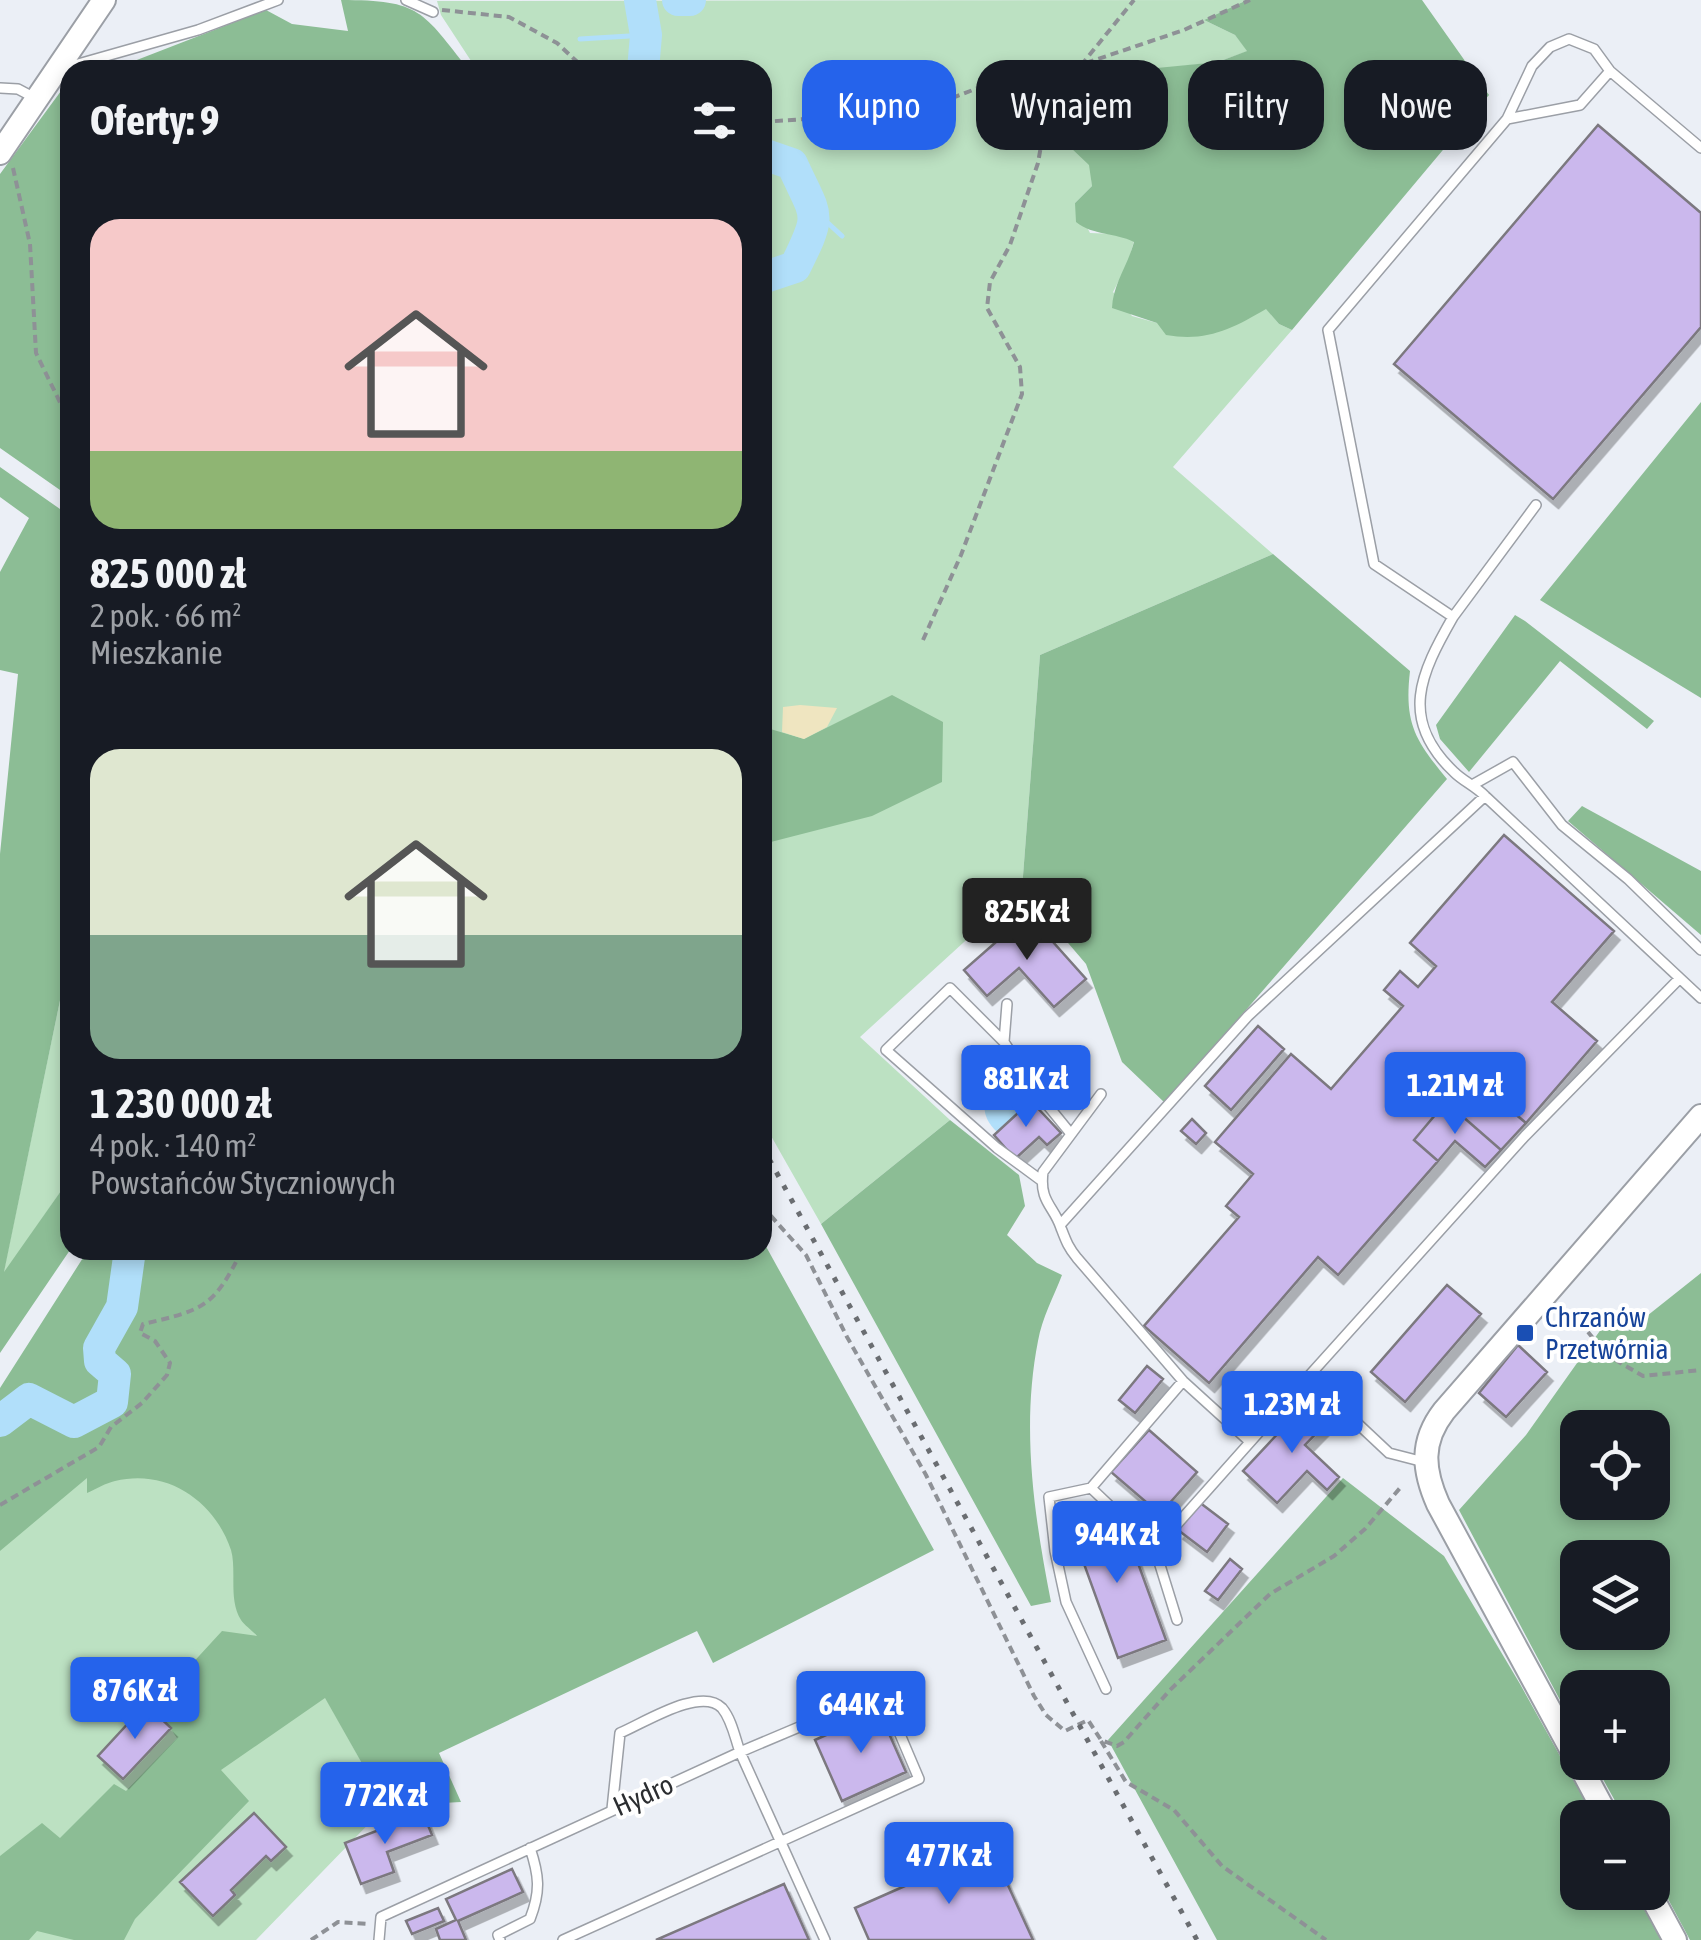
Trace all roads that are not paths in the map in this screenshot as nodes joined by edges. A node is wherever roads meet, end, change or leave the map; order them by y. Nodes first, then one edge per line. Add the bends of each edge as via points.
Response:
1 (104, 0) edge
2 (278, 0) edge
3 (406, 0) edge
4 (433, 12) road end
5 (64, 60) edge
6 (92, 60) edge
7 (60, 66) edge
8 (60, 69) edge
9 (57, 70) junction
10 (1610, 72) junction
11 (0, 88) edge
12 (37, 99) junction
13 (1508, 119) junction
14 (4, 147) edge
15 (1701, 148) edge
16 (1536, 504) dead end
17 (1453, 617) junction
18 (1474, 784) junction
19 (1485, 796) junction
20 (1701, 950) edge
21 (1678, 979) junction
22 (1701, 998) edge
23 (1007, 1004) dead end
24 (1004, 1042) junction
25 (1101, 1094) dead end
26 (1701, 1116) edge
27 (1071, 1134) junction
28 (1042, 1182) junction
29 (1060, 1224) junction
30 (1308, 1377) junction
31 (1184, 1380) junction
32 (1249, 1441) junction
33 (1424, 1462) junction
34 (1092, 1488) junction
35 (1155, 1549) junction
36 (1176, 1620) dead end
37 (1106, 1689) dead end
38 (1560, 1729) edge
39 (740, 1752) junction
40 (612, 1809) junction
41 (780, 1840) junction
42 (530, 1848) junction
43 (1659, 1910) edge
44 (379, 1940) edge
45 (500, 1940) edge
46 (562, 1940) edge
47 (825, 1940) edge
48 (1675, 1940) edge

1 - 5 street
2 - 6 lane
3 - 4 lane
7 - 9 street
8 - 9 lane
9 - 12 street
10 - 13 lane via 1580,104
10 - 13 lane via 1594,50 1569,39 1532,66
10 - 15 lane
11 - 12 lane
12 - 14 street
13 - 17 lane via 1328,330 1374,564
16 - 17 lane
17 - 18 lane via 1422,674 1420,708 1429,740 1455,774
18 - 19 lane
18 - 20 lane via 1513,762 1562,826
19 - 21 lane
19 - 29 lane via 1248,1016
21 - 22 lane
21 - 30 lane via 1525,1136
23 - 24 lane
24 - 27 lane
24 - 28 lane via 950,988 886,1050
25 - 27 lane
26 - 33 street via 1444,1411
27 - 28 lane
28 - 29 lane via 1047,1207
29 - 31 lane via 1064,1243
30 - 32 lane
30 - 33 lane via 1389,1453
31 - 32 lane
31 - 34 lane
32 - 35 lane
33 - 38 street via 1438,1504
34 - 35 lane
34 - 37 lane via 1048,1498 1066,1602
35 - 36 lane
39 - 40 lane, Hydro
39 - 40 lane via 720,1706 691,1701 620,1733
39 - 41 lane
39 - 41 lane, Hydro via 882,1692 919,1779
40 - 42 lane, Hydro
41 - 46 lane
41 - 47 lane
42 - 44 lane, Hydro via 381,1917
42 - 45 lane via 540,1878 538,1900 530,1919 498,1935
43 - 48 street

